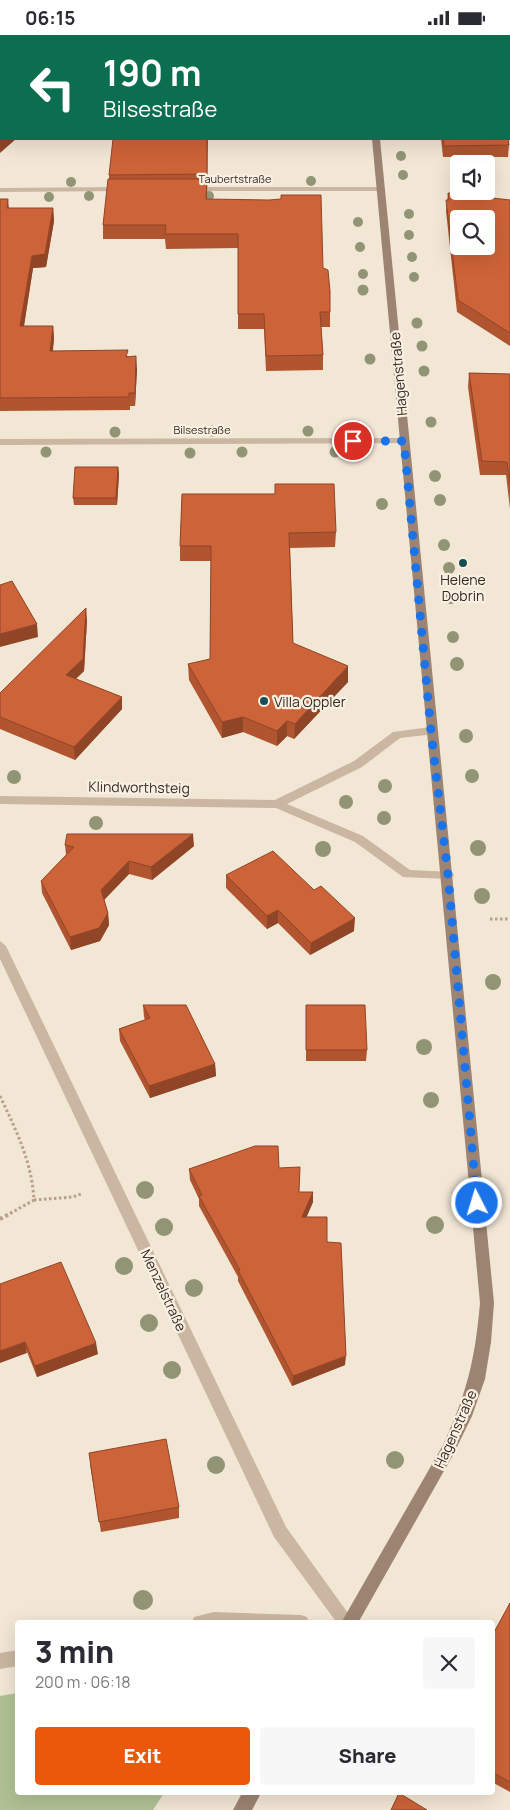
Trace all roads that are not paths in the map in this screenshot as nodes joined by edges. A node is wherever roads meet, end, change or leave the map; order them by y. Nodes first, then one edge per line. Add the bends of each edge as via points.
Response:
1 (376, 140) edge
2 (136, 189) edge
3 (185, 189) edge
4 (381, 189) junction
5 (0, 190) edge
6 (404, 441) junction
7 (0, 442) edge
8 (431, 731) junction
9 (0, 799) edge
10 (277, 804) junction
11 (448, 875) junction
12 (0, 946) edge
13 (346, 1620) edge
14 (350, 1620) edge
15 (15, 1658) edge
16 (0, 1661) edge
17 (251, 1795) edge
18 (242, 1810) edge

1 - 4 main road, Hagenstraße
2 - 5 street
3 - 4 street, Taubertstraße
4 - 6 main road, Hagenstraße
6 - 7 street, Bilsestraße
6 - 8 main road, Hagenstraße
8 - 10 street, Klindworthsteig via 397,735 358,764
8 - 11 main road, Hagenstraße
9 - 10 street, Klindworthsteig
10 - 11 street, Klindworthsteig via 359,839 407,874
11 - 14 main road, Hagenstraße via 487,1303 484,1342 477,1379 448,1450
12 - 13 street, Menzelstraße via 280,1532
15 - 16 street
17 - 18 main road

